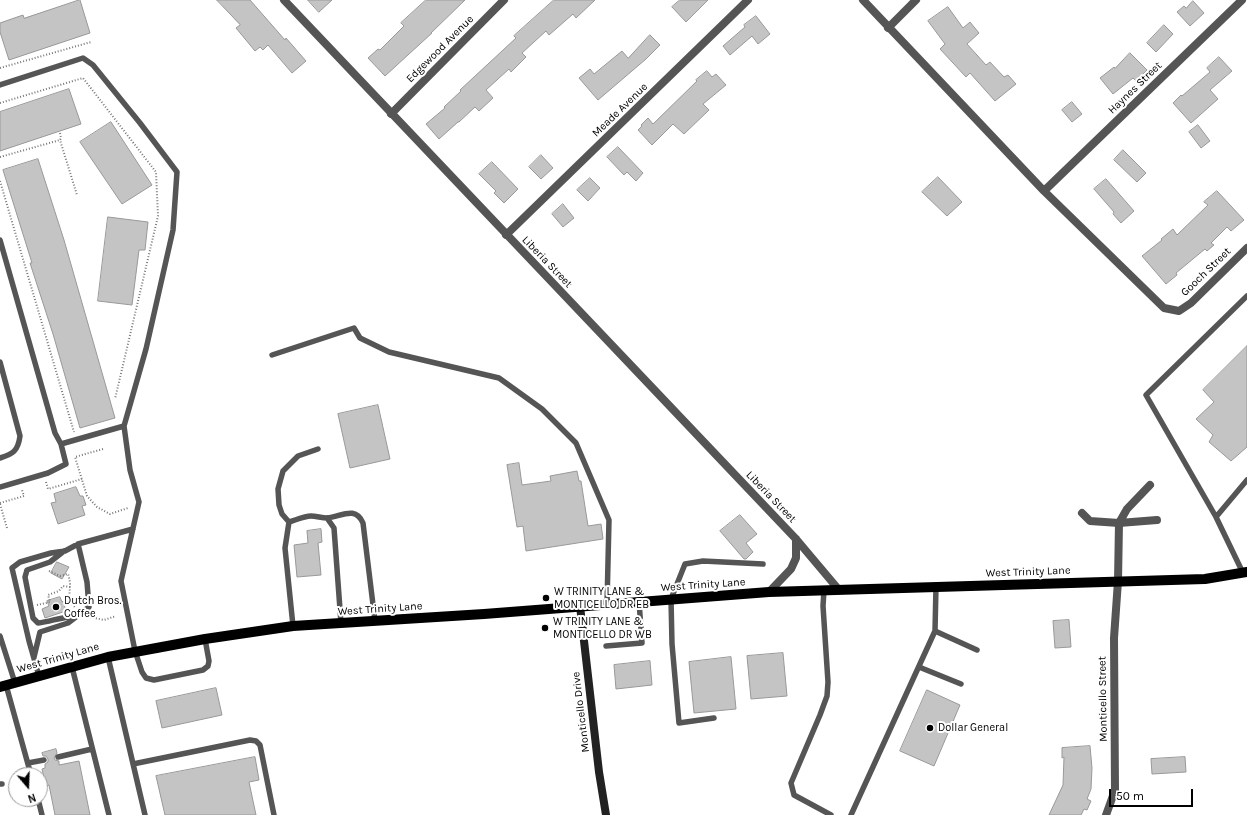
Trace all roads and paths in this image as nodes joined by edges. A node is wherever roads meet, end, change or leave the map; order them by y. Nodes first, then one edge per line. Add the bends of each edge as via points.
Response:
1 (284, 0) edge
2 (504, 0) edge
3 (748, 0) edge
4 (863, 0) edge
5 (916, 0) edge
6 (1242, 0) edge
7 (888, 28) junction
8 (91, 42) dead end
9 (0, 68) edge
10 (0, 85) edge
11 (0, 103) edge
12 (391, 114) junction
13 (60, 133) dead end
14 (60, 140) junction
15 (0, 157) edge
16 (0, 181) edge
17 (1044, 191) junction
18 (76, 195) dead end
19 (506, 235) junction
20 (0, 240) edge
21 (1247, 248) edge
22 (1247, 296) edge
23 (272, 355) dead end
24 (0, 362) edge
25 (115, 399) dead end
26 (124, 426) junction
27 (74, 432) dead end
28 (62, 444) junction
29 (103, 449) dead end
30 (318, 449) dead end
31 (0, 458) edge
32 (82, 479) junction
33 (45, 480) dead end
34 (1247, 480) edge
35 (1150, 485) dead end
36 (0, 487) edge
37 (22, 488) dead end
38 (0, 503) edge
39 (128, 508) dead end
40 (1082, 513) dead end
41 (1216, 517) junction
42 (327, 518) junction
43 (1157, 520) dead end
44 (289, 522) junction
45 (1118, 523) junction
46 (7, 528) dead end
47 (133, 529) junction
48 (796, 539) junction
49 (78, 544) junction
50 (64, 551) junction
51 (763, 564) dead end
52 (44, 570) dead end
53 (1245, 573) edge
54 (1118, 581) junction
55 (936, 586) junction
56 (70, 587) junction
57 (824, 590) junction
58 (839, 590) junction
59 (769, 592) junction
60 (34, 599) dead end
61 (671, 599) junction
62 (639, 602) junction
63 (607, 604) junction
64 (580, 606) junction
65 (76, 608) dead end
66 (88, 616) dead end
67 (116, 616) dead end
68 (75, 617) junction
69 (375, 621) junction
70 (341, 623) junction
71 (293, 626) junction
72 (935, 631) junction
73 (0, 636) edge
74 (205, 639) junction
75 (606, 646) dead end
76 (977, 650) dead end
77 (135, 651) junction
78 (108, 657) junction
79 (34, 658) junction
80 (72, 667) junction
81 (919, 667) junction
82 (39, 676) junction
83 (961, 684) dead end
84 (7, 685) edge
85 (714, 718) dead end
86 (92, 749) junction
87 (58, 757) dead end
88 (44, 760) dead end
89 (28, 763) junction
90 (134, 764) junction
91 (29, 767) edge
92 (109, 815) edge
93 (145, 815) edge
94 (274, 815) edge
95 (606, 815) edge
96 (831, 815) edge
97 (851, 815) edge
98 (1106, 815) edge

1 - 12 street, Liberia Street
2 - 12 street, Edgewood Avenue
3 - 19 street, Meade Avenue
4 - 7 street
5 - 7 street
6 - 17 street, Haynes Street
7 - 17 street
8 - 9 path
10 - 26 lane via 83,58 93,65 177,172 173,230 146,349
11 - 25 path via 84,78 156,172 158,216
12 - 19 street, Liberia Street
13 - 14 path
14 - 15 path
14 - 18 path
16 - 27 path
17 - 21 street, Gooch Street via 1164,308 1179,311 1191,304
19 - 48 street, Liberia Street
20 - 28 lane via 55,433
22 - 41 lane via 1146,395
23 - 63 lane via 354,328 360,338 389,352 499,378 542,409 576,443 609,520
24 - 31 lane via 20,436 19,446 12,454
26 - 28 lane
26 - 47 lane via 130,470 139,502
28 - 36 lane via 66,464 48,473
29 - 32 path via 75,457
30 - 44 lane via 298,456 283,471 278,489 279,505
32 - 33 path via 48,489
32 - 39 path via 87,496 97,506 110,514
34 - 41 lane
35 - 45 street via 1127,509
37 - 38 path via 24,496
38 - 46 path
40 - 45 street via 1090,521
41 - 53 lane
42 - 44 lane via 309,516
42 - 69 lane via 340,514 360,516
42 - 70 lane via 334,528
43 - 45 street
44 - 71 lane via 285,548
45 - 54 street, Monticello Street
47 - 49 lane
47 - 77 lane via 121,581
48 - 58 street, Liberia Street
48 - 59 street, Liberia Street via 796,558 791,569
49 - 50 lane
49 - 68 lane via 87,582 89,607
50 - 68 lane via 50,562 27,570 25,577 33,618 38,623
50 - 79 lane via 20,562 12,568
51 - 61 lane via 703,561 685,564
52 - 56 path via 60,576 68,574
53 - 54 main road, West Trinity Lane via 1212,579
54 - 55 main road, West Trinity Lane
54 - 98 street, Monticello Street via 1114,638 1115,790
55 - 58 main road, West Trinity Lane
55 - 72 lane
56 - 60 path via 63,586 59,591 48,595 50,602 36,605
56 - 65 path via 72,605
57 - 58 main road, West Trinity Lane
57 - 59 main road, West Trinity Lane
57 - 96 lane via 827,696 792,783 794,795
59 - 61 main road, West Trinity Lane
61 - 62 main road, West Trinity Lane
61 - 85 lane via 679,723
62 - 63 main road, West Trinity Lane
62 - 75 lane via 642,643
63 - 64 main road, West Trinity Lane
64 - 69 main road, West Trinity Lane
64 - 95 street, Monticello Drive
66 - 67 path via 104,620
68 - 79 lane via 68,623 40,632
69 - 70 main road, West Trinity Lane
70 - 71 main road, West Trinity Lane
71 - 74 main road, West Trinity Lane
72 - 76 lane
72 - 81 lane
73 - 84 lane
74 - 77 main road, West Trinity Lane
74 - 77 lane via 208,666 202,670 154,680 146,678 142,672
77 - 78 main road, West Trinity Lane
78 - 80 main road, West Trinity Lane
78 - 90 lane
79 - 82 lane
80 - 82 main road, West Trinity Lane
80 - 86 lane
81 - 83 lane
81 - 97 lane
82 - 84 main road, West Trinity Lane
84 - 89 lane
86 - 87 lane
86 - 92 lane
88 - 89 lane
89 - 91 lane
90 - 93 lane
90 - 94 lane via 250,740 256,741 260,745

